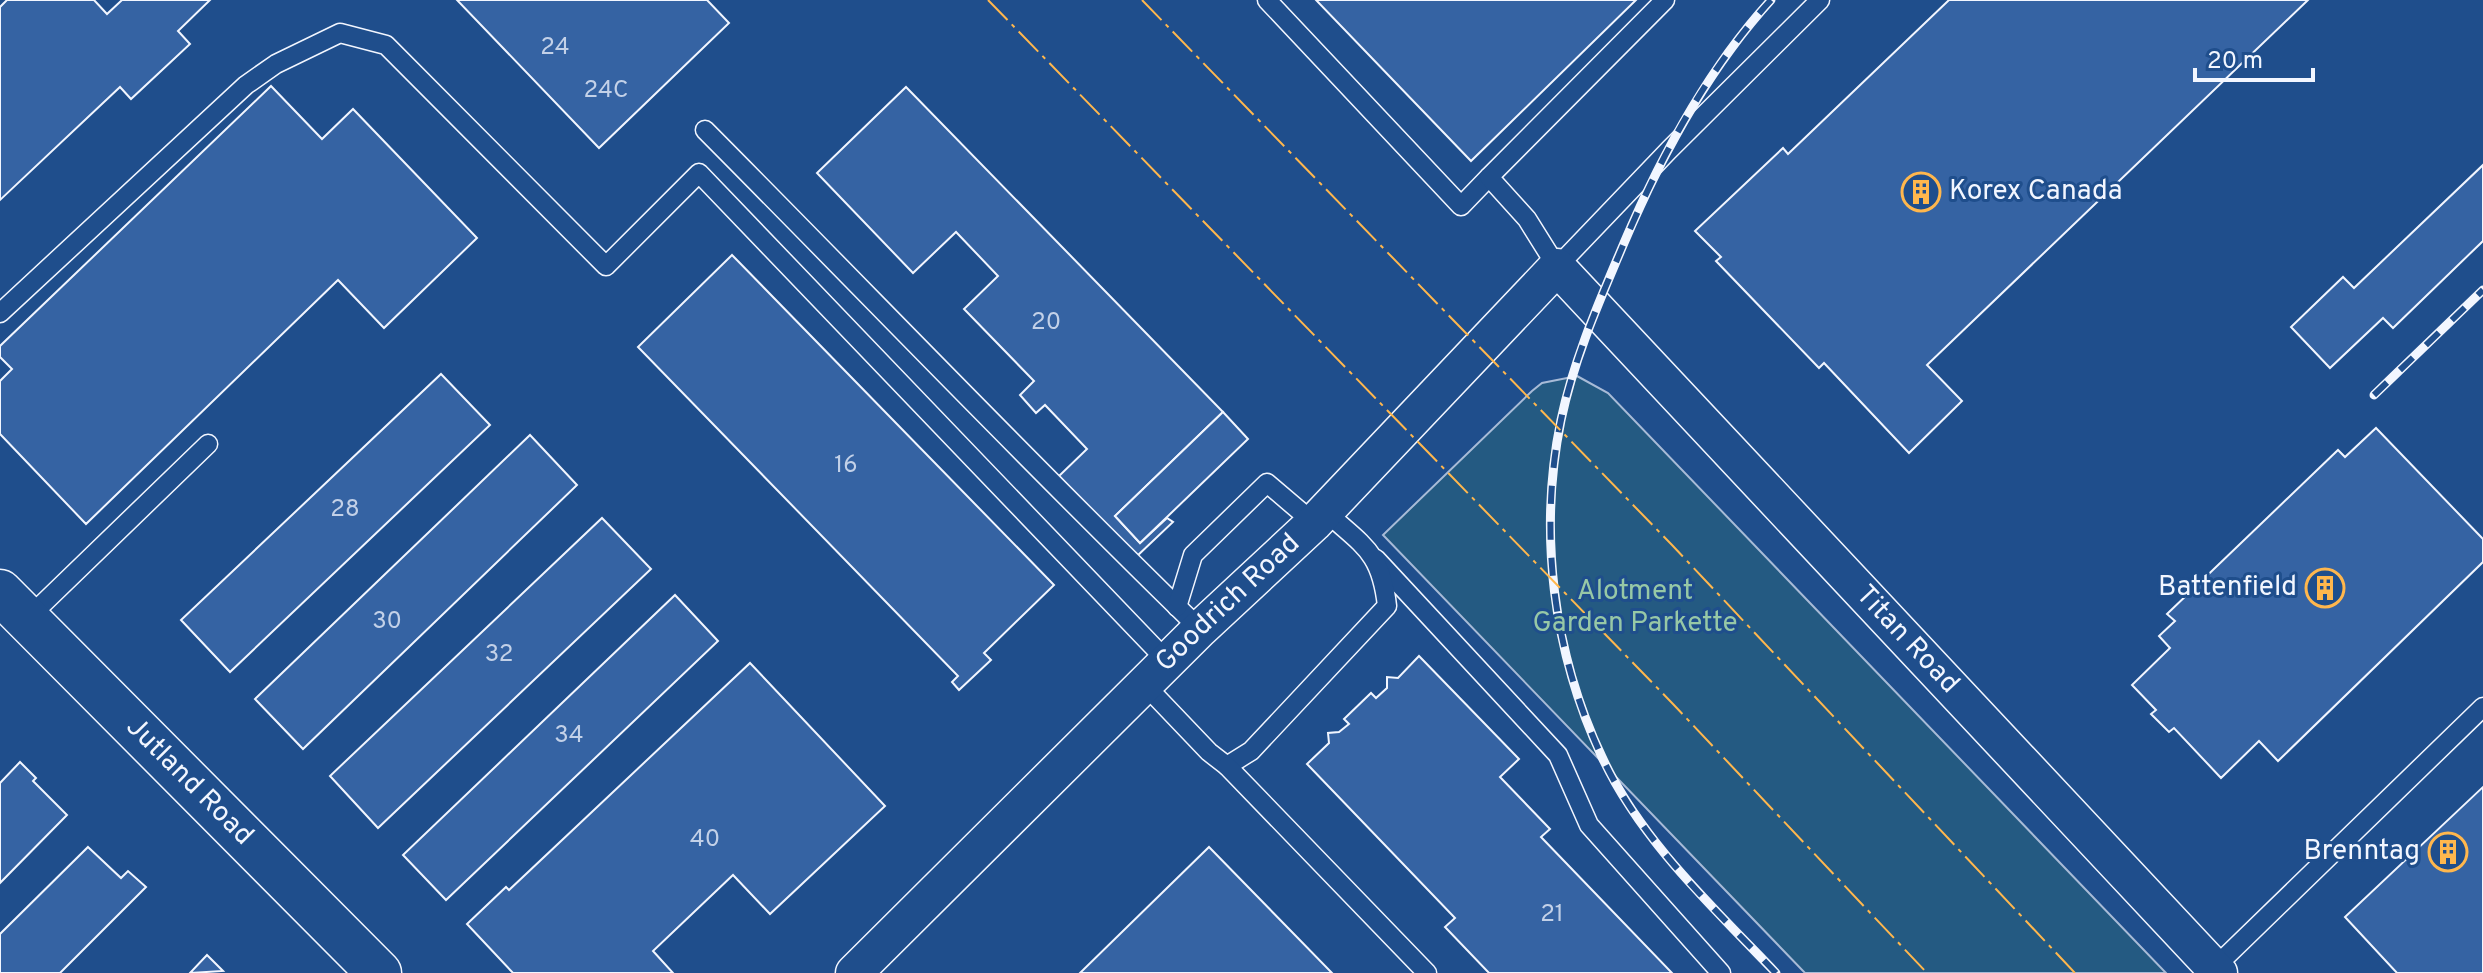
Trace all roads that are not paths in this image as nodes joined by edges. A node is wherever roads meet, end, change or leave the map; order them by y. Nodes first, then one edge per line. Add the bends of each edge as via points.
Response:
1 (1267, 0) edge
2 (1665, 0) edge
3 (1820, 0) edge
4 (705, 130) dead end
5 (1489, 177) junction
6 (1557, 267) junction
7 (0, 313) edge
8 (208, 444) dead end
9 (1319, 517) junction
10 (1376, 559) junction
11 (14, 605) edge
12 (1189, 618) junction
13 (1156, 674) junction
14 (2483, 707) edge
15 (1227, 766) junction
16 (2217, 970) edge
17 (379, 973) edge
18 (854, 973) edge
19 (1427, 973) edge
20 (1721, 973) edge

1 - 5 lane via 1461,206
2 - 5 lane
3 - 6 lane
4 - 12 lane
5 - 6 lane via 1527,219
6 - 9 street, Goodrich Road
6 - 16 street, Titan Road
7 - 13 lane via 246,85 276,64 340,33 386,45 606,266 699,173
8 - 11 lane
9 - 10 lane
9 - 12 street, Goodrich Road
9 - 12 lane via 1267,483 1193,555
10 - 15 lane via 1384,574 1387,606 1251,751
10 - 20 lane via 1558,755 1589,825
11 - 17 street, Jutland Road
12 - 13 street, Goodrich Road
13 - 15 lane via 1209,752
13 - 18 street, Goodrich Road
14 - 16 lane
15 - 19 lane

